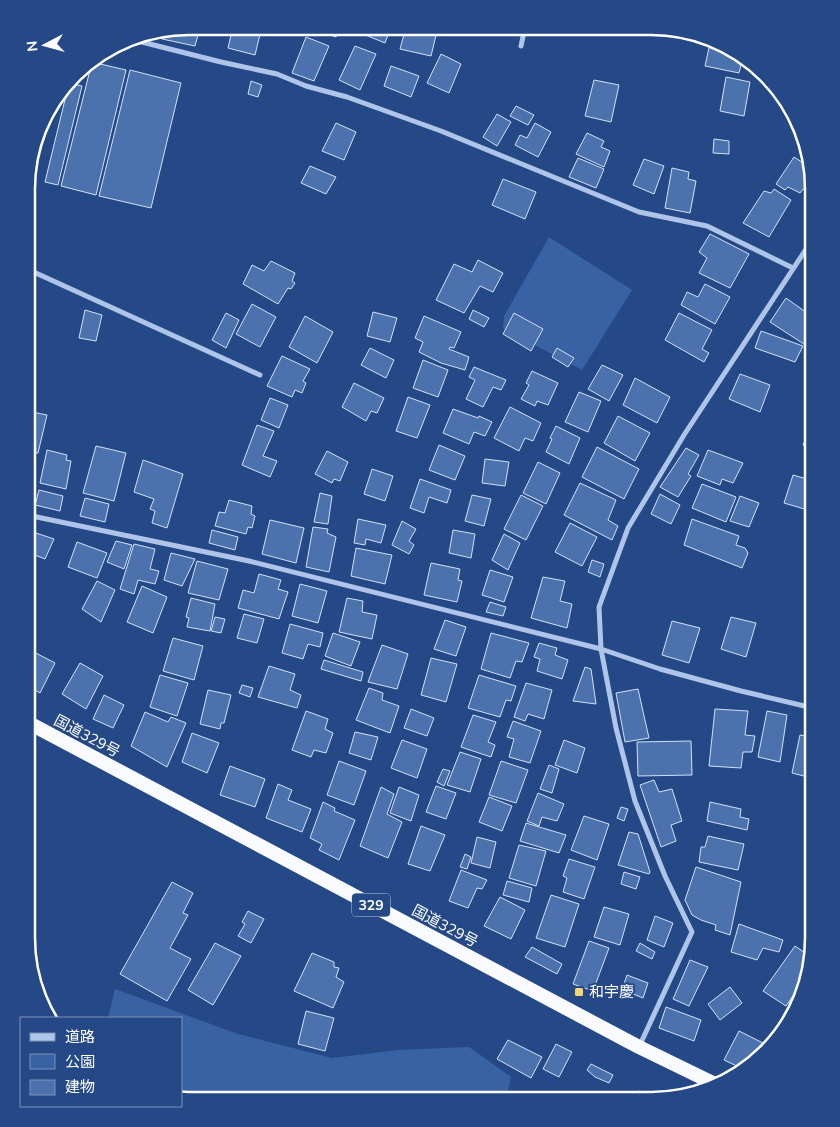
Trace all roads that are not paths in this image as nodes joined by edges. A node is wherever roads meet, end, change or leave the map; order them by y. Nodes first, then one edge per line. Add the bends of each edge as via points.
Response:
1 (523, 35) edge
2 (143, 42) edge
3 (521, 46) dead end
4 (805, 250) edge
5 (793, 268) junction
6 (35, 272) edge
7 (260, 375) dead end
8 (35, 517) edge
9 (601, 649) junction
10 (805, 706) edge
11 (35, 726) edge
12 (639, 1047) junction
13 (708, 1081) edge

1 - 3 street
2 - 5 street via 277,74 347,97 639,212 707,226
4 - 5 street
5 - 9 street via 684,435 628,528 599,607
6 - 7 street
8 - 9 street via 249,561
9 - 10 street via 660,669
9 - 12 street via 616,728 636,801 692,932
11 - 12 highway, 国道329号 / 329
12 - 13 highway, 国道329号 / 329

